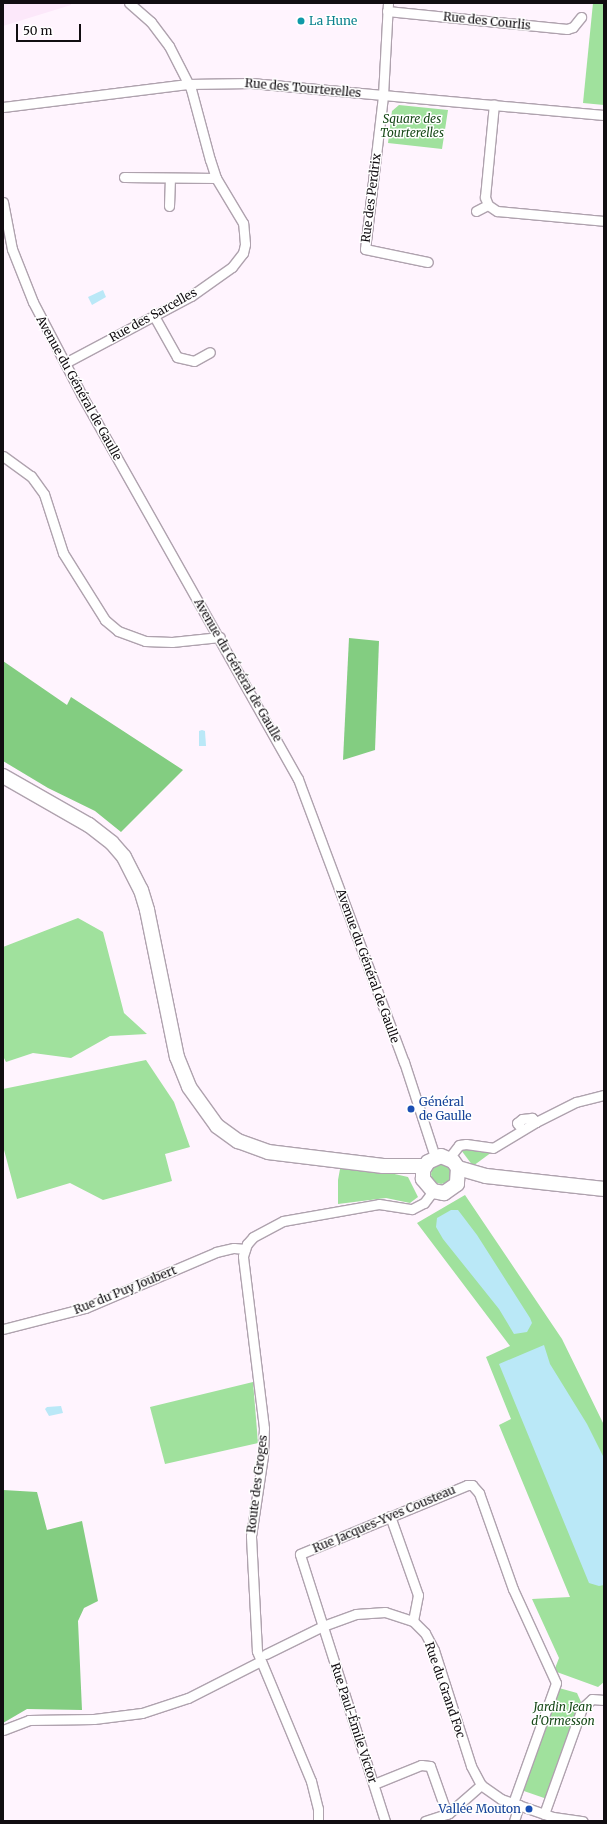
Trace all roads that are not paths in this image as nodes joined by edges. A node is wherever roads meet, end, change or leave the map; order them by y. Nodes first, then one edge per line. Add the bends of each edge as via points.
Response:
1 (129, 3) edge
2 (388, 7) edge
3 (582, 17) dead end
4 (188, 84) junction
5 (383, 96) junction
6 (494, 104) junction
7 (3, 108) edge
8 (604, 114) edge
9 (124, 177) dead end
10 (170, 178) junction
11 (216, 178) junction
12 (3, 202) edge
13 (488, 205) junction
14 (169, 206) dead end
15 (476, 211) dead end
16 (604, 221) edge
17 (428, 262) dead end
18 (154, 316) junction
19 (210, 352) dead end
20 (65, 363) junction
21 (3, 456) edge
22 (220, 638) junction
23 (3, 776) edge
24 (604, 1095) edge
25 (438, 1166) junction
26 (504, 1179) junction
27 (456, 1184) junction
28 (604, 1189) edge
29 (434, 1191) junction
30 (245, 1250) junction
31 (3, 1329) edge
32 (390, 1516) junction
33 (414, 1621) junction
34 (323, 1626) junction
35 (266, 1654) dead end
36 (259, 1662) junction
37 (604, 1700) edge
38 (3, 1730) edge
39 (374, 1784) junction
40 (481, 1784) junction
41 (516, 1804) junction
42 (447, 1814) junction
43 (544, 1814) junction
44 (561, 1820) edge
45 (318, 1821) edge
46 (385, 1821) edge
47 (424, 1821) edge
48 (514, 1821) edge
49 (583, 1821) edge

1 - 4 street via 151,22 169,46
2 - 3 street, Rue des Courlis via 567,29 573,27
2 - 5 street, Rue des Perdrix
4 - 5 street, Rue des Tourterelles via 251,83
4 - 7 street, Rue des Tourterelles
4 - 11 street
5 - 6 street, Rue des Tourterelles
5 - 17 street, Rue des Perdrix via 365,249
6 - 8 street, Rue des Tourterelles
6 - 13 street via 485,197
9 - 10 street
10 - 11 street
10 - 14 street
11 - 18 street, Rue des Sarcelles via 243,222 246,233 243,253 237,261 191,296
12 - 20 street, Avenue du Général de Gaulle via 6,225 22,277
13 - 15 street
13 - 16 street via 497,211
18 - 19 street via 177,357 194,361
18 - 20 street, Rue des Sarcelles
20 - 22 street, Avenue du Général de Gaulle
21 - 22 street via 31,476 44,494 63,553 105,620 118,631 145,641 172,642
22 - 25 street, Avenue du Général de Gaulle via 280,743 310,808 404,1062
23 - 25 main road via 89,825 112,843 124,857 138,884 147,910 176,1056 189,1087 217,1126 238,1141 268,1152 383,1166
24 - 25 street via 576,1102 522,1129 493,1148 459,1145
25 - 26 main road
25 - 27 main road
25 - 29 main road
26 - 27 main road via 471,1180
26 - 28 main road
27 - 29 main road via 444,1193
29 - 30 street via 424,1203 412,1209 379,1204 283,1221 259,1233
30 - 31 street, Rue du Puy Joubert via 234,1248 216,1252 85,1308
30 - 36 street, Route des Groges via 244,1261 264,1428 263,1456 251,1536 255,1639
32 - 33 street via 418,1595
32 - 34 street, Rue Jacques-Yves Cousteau via 300,1554
32 - 41 street, Rue Jacques-Yves Cousteau via 462,1486 472,1485 476,1488 513,1589 556,1682
33 - 34 street via 401,1615 370,1611
33 - 40 street, Rue du Grand Foc via 425,1633 434,1650 471,1766
34 - 35 street
34 - 39 street, Rue Paul-Émile Victor
36 - 38 street via 188,1698 142,1713 94,1719 28,1720
36 - 45 street, Route des Groges via 311,1781 318,1809
37 - 43 street via 592,1699 582,1708
39 - 42 street via 421,1765 430,1766
39 - 46 street, Rue Paul-Émile Victor
40 - 41 street, Rue du Grand Foc via 490,1793
40 - 42 street
41 - 43 street, Rue du Grand Foc
41 - 48 street
42 - 47 street
43 - 44 street, Rue du Grand Foc
44 - 49 street, Rue du Grand Foc

